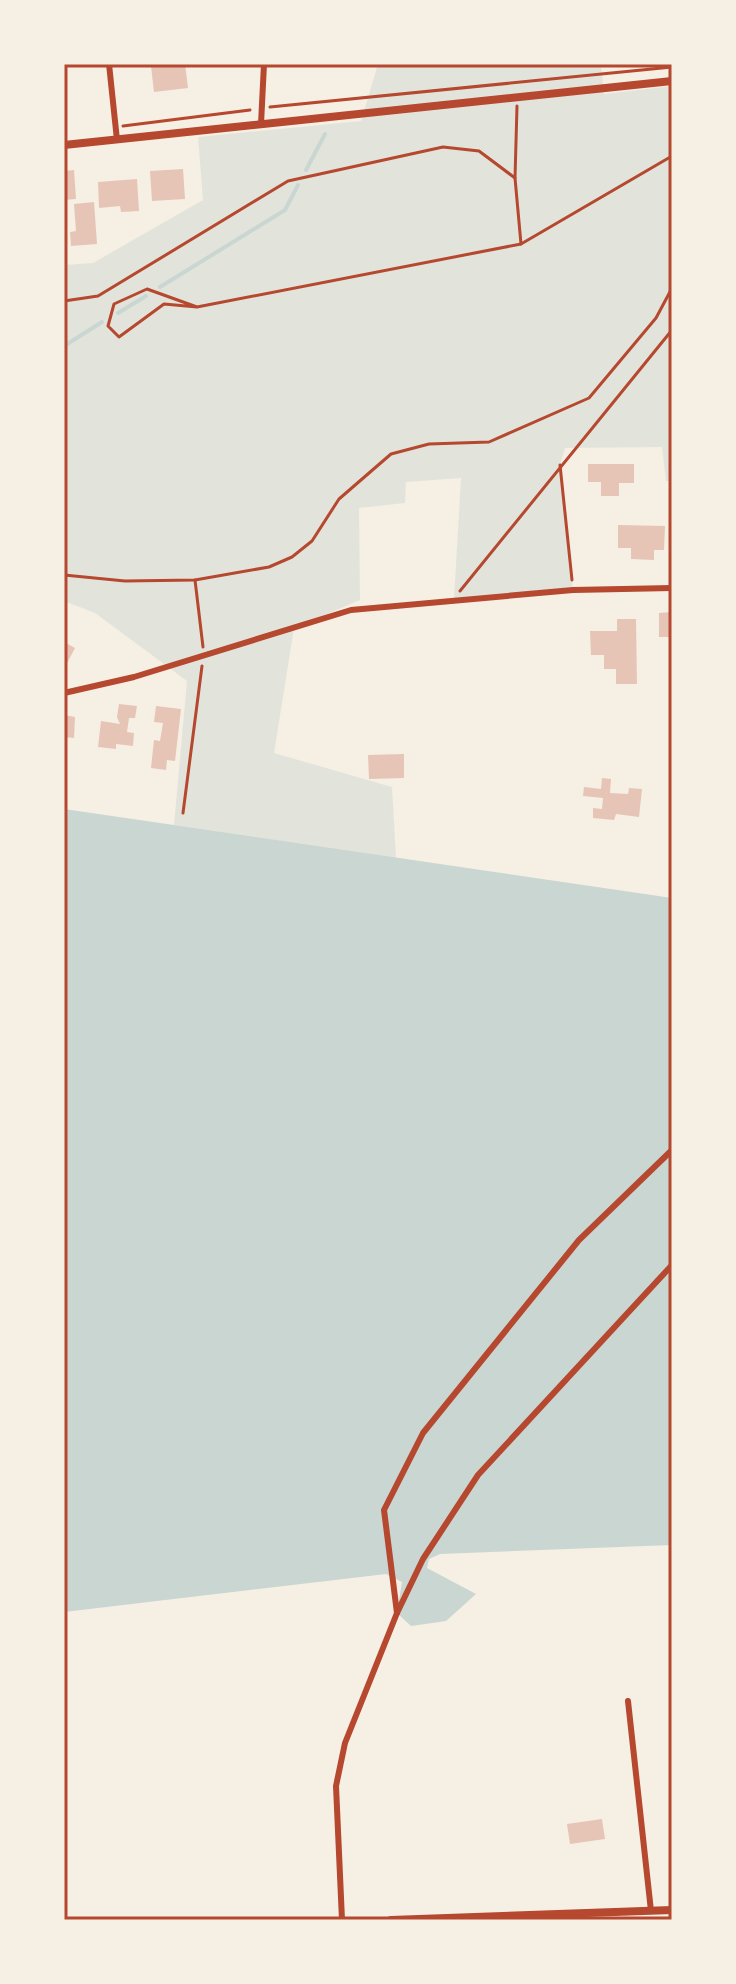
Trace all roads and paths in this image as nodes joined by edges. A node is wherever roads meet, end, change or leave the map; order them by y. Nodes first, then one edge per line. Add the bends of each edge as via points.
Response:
1 (109, 64) edge
2 (264, 64) edge
3 (672, 67) edge
4 (672, 81) edge
5 (516, 82) junction
6 (517, 97) junction
7 (261, 108) junction
8 (261, 124) junction
9 (115, 127) junction
10 (117, 140) junction
11 (64, 145) edge
12 (672, 156) edge
13 (515, 178) junction
14 (521, 244) junction
15 (672, 288) edge
16 (64, 301) edge
17 (197, 307) junction
18 (672, 330) edge
19 (560, 465) junction
20 (64, 575) edge
21 (195, 580) junction
22 (672, 588) edge
23 (573, 590) junction
24 (454, 599) junction
25 (204, 655) junction
26 (64, 693) edge
27 (183, 813) dead end
28 (672, 1150) edge
29 (672, 1265) edge
30 (397, 1613) junction
31 (628, 1701) dead end
32 (672, 1910) edge
33 (651, 1911) junction
34 (528, 1918) edge
35 (342, 1920) edge
36 (391, 1920) edge

1 - 9 street
2 - 7 street
3 - 5 path
4 - 6 street
5 - 6 path
5 - 7 path
6 - 8 street
6 - 13 path
7 - 8 street
7 - 9 path
8 - 10 street
9 - 10 street
10 - 11 street
12 - 14 path
13 - 14 path
13 - 16 path via 479,151 443,147 288,181 98,296
14 - 17 path
15 - 21 path via 656,318 589,398 489,442 429,444 391,454 339,499 312,541 292,557 269,567
17 - 17 path via 147,289 114,304 108,326 119,337 164,304
18 - 19 path
19 - 23 path
19 - 24 path
20 - 21 path
21 - 25 path
22 - 23 street
23 - 24 street
24 - 25 street via 351,610
25 - 26 street
25 - 27 path
28 - 30 street via 579,1240 423,1433 384,1510
29 - 30 street via 478,1475 423,1559
30 - 35 street via 345,1743 336,1786
31 - 33 street
32 - 33 street
33 - 34 street
34 - 36 street

